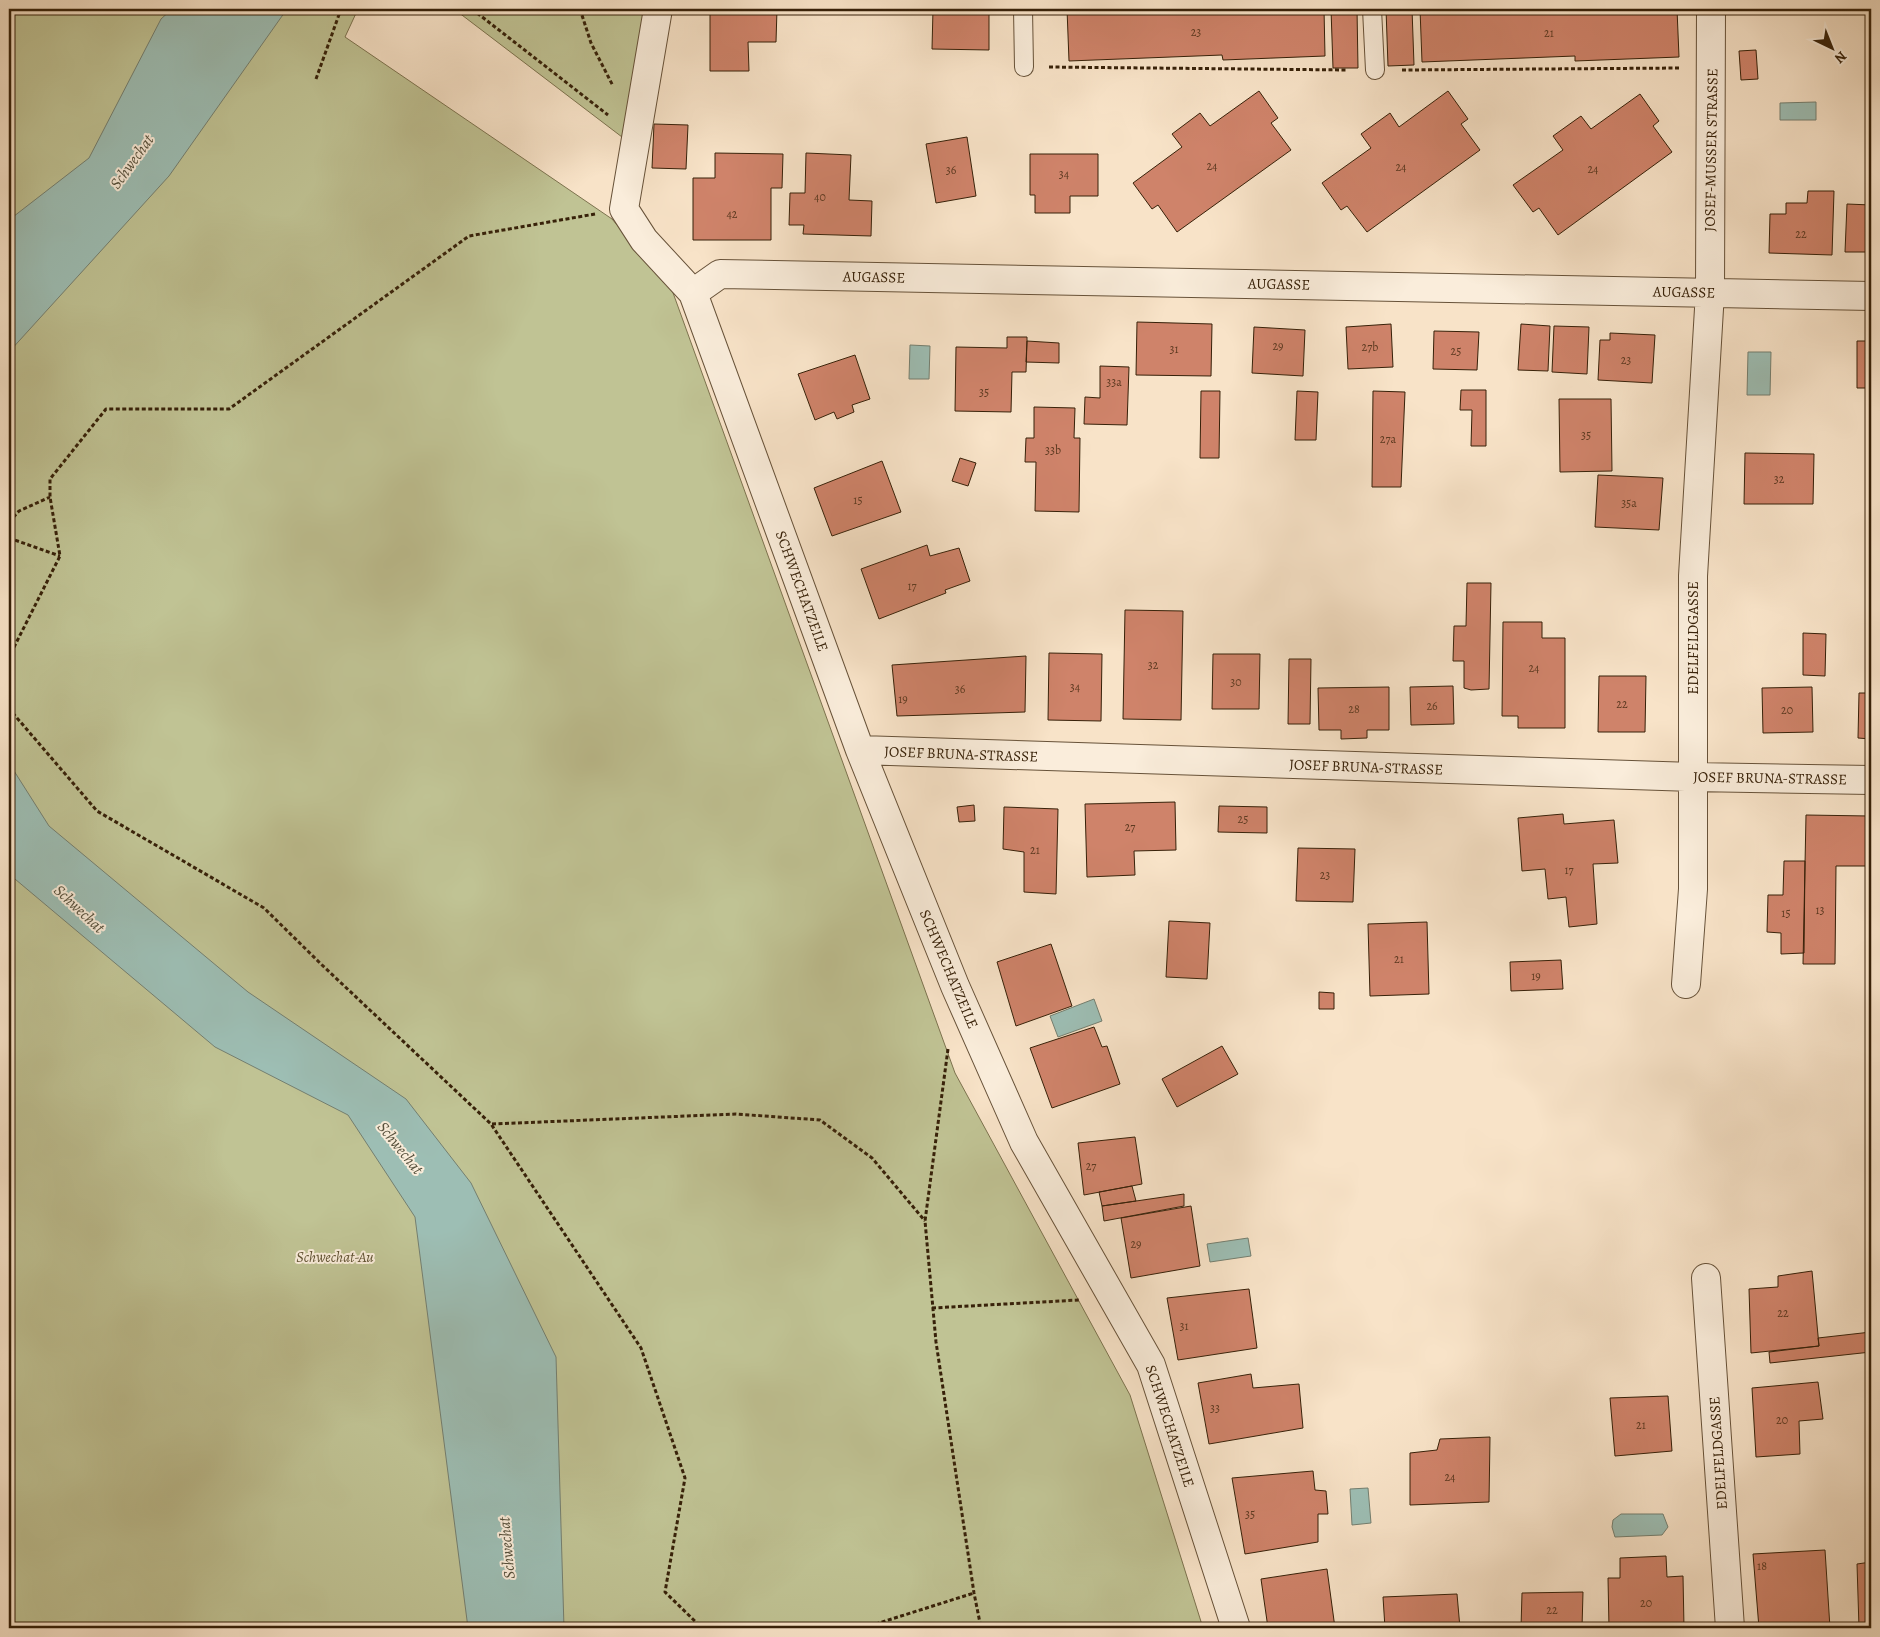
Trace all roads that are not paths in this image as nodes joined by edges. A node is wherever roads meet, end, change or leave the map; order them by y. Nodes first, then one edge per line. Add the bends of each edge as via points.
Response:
1 (658, 9) edge
2 (1023, 9) edge
3 (1372, 9) edge
4 (1711, 9) edge
5 (1024, 67) dead end
6 (1375, 70) dead end
7 (1710, 292) junction
8 (693, 293) junction
9 (1871, 296) edge
10 (860, 750) junction
11 (1693, 777) junction
12 (1871, 780) edge
13 (1686, 984) dead end
14 (1706, 1278) dead end
15 (1236, 1628) edge
16 (1730, 1628) edge

1 - 8 street via 624,209 644,240
2 - 5 lane
3 - 6 lane
4 - 7 street, JOSEF-MUSSER STRASSE
7 - 8 street, AUGASSE via 720,274
7 - 9 street, AUGASSE
7 - 11 street, EDELFELDGASSE via 1693,576
8 - 10 street, SCHWECHATZEILE
10 - 11 street, JOSEF BRUNA-STRASSE
10 - 15 street, SCHWECHATZEILE via 955,986 1024,1142 1151,1365
11 - 12 street, JOSEF BRUNA-STRASSE
11 - 13 street, EDELFELDGASSE via 1693,889
14 - 16 street, EDELFELDGASSE

